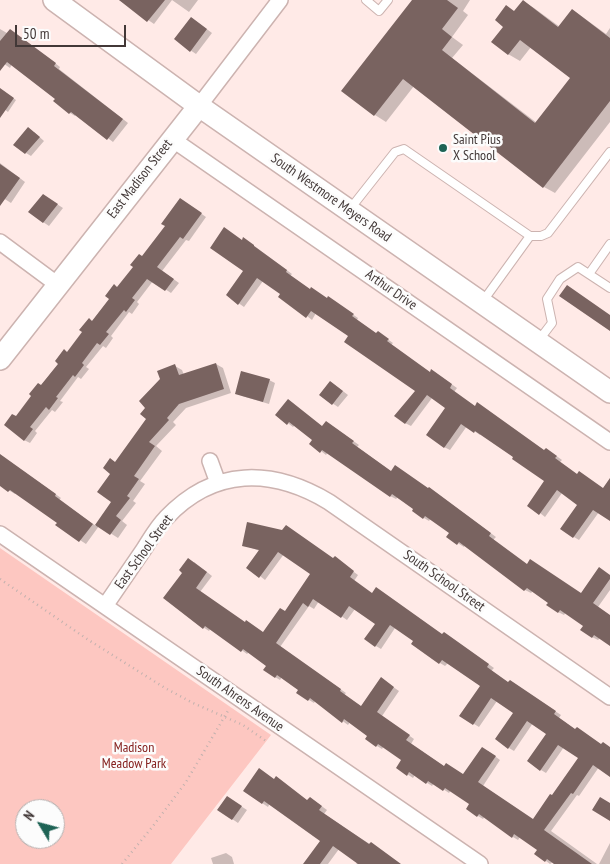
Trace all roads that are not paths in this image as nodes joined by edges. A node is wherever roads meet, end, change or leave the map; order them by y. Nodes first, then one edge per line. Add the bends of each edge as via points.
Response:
1 (54, 0) edge
2 (280, 0) edge
3 (366, 0) edge
4 (388, 0) edge
5 (198, 106) junction
6 (172, 139) junction
7 (610, 152) edge
8 (349, 211) junction
9 (530, 236) junction
10 (0, 242) edge
11 (610, 244) edge
12 (589, 274) junction
13 (58, 285) junction
14 (610, 288) edge
15 (482, 303) junction
16 (538, 342) junction
17 (0, 359) edge
18 (610, 392) edge
19 (610, 442) edge
20 (210, 461) dead end
21 (271, 480) joint
22 (218, 483) junction
23 (0, 534) edge
24 (105, 606) junction
25 (610, 697) edge
26 (480, 864) edge

1 - 5 street, South Westmore Meyers Road
2 - 5 street, East Madison Street
3 - 4 lane via 379,11
5 - 6 street, East Madison Street
5 - 8 street, South Westmore Meyers Road
6 - 13 street, East Madison Street
6 - 19 street, Arthur Drive
7 - 9 lane via 548,233
8 - 9 lane via 395,152 404,149
8 - 15 street, South Westmore Meyers Road
9 - 15 lane
10 - 13 street
11 - 12 lane
12 - 14 lane
12 - 16 lane via 578,267 560,278 548,298 552,323
13 - 17 street, East Madison Street
15 - 16 street, South Westmore Meyers Road
16 - 18 street, South Westmore Meyers Road
20 - 22 street
21 - 22 street, East School Street via 240,478
21 - 25 street, South School Street via 296,485 329,502
22 - 24 street, East School Street via 190,497 167,517
23 - 24 street, South Ahrens Avenue
24 - 26 street, South Ahrens Avenue

